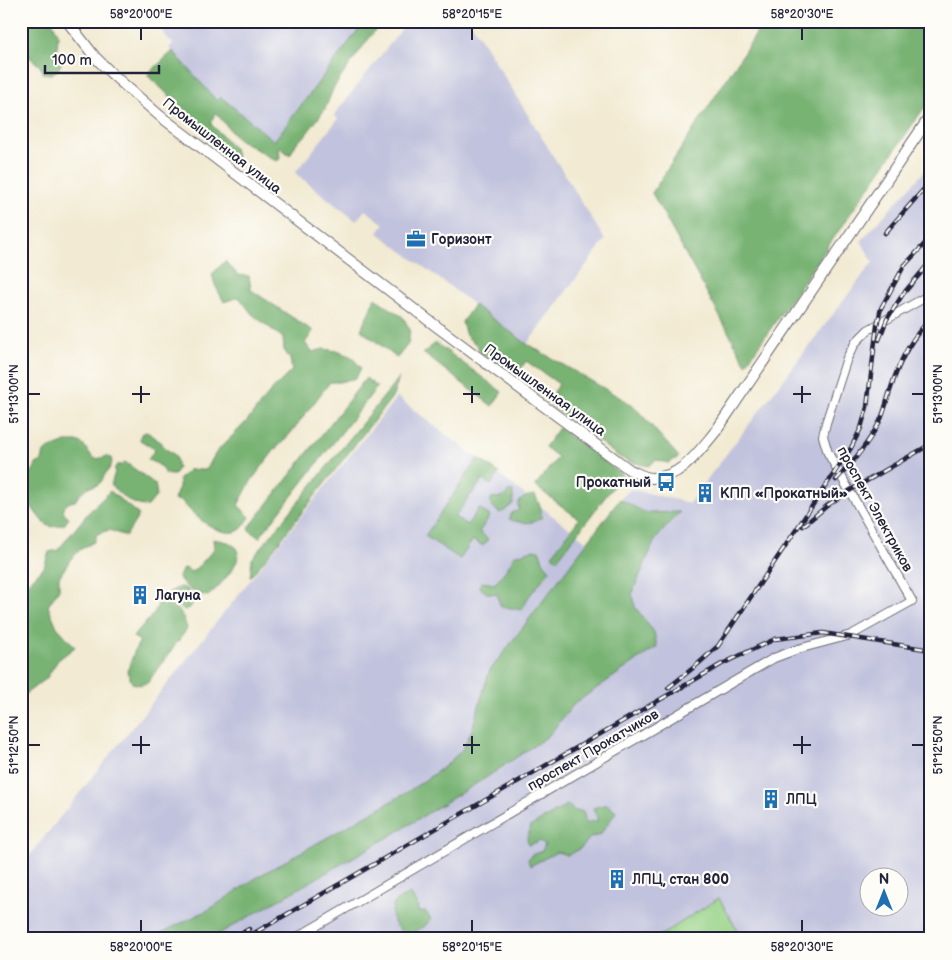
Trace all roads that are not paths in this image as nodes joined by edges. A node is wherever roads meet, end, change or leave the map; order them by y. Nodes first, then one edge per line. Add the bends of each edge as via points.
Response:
1 (68, 21) edge
2 (931, 115) edge
3 (931, 294) edge
4 (912, 601) joint
5 (294, 939) edge

1 - 2 street, Промышленная улица via 113,76 160,116 630,470 651,479 670,475 690,462 716,431
3 - 4 street, проспект Электриков via 868,330 856,342 847,358 823,436 828,453
4 - 5 street, проспект Прокатчиков via 852,635 774,658

